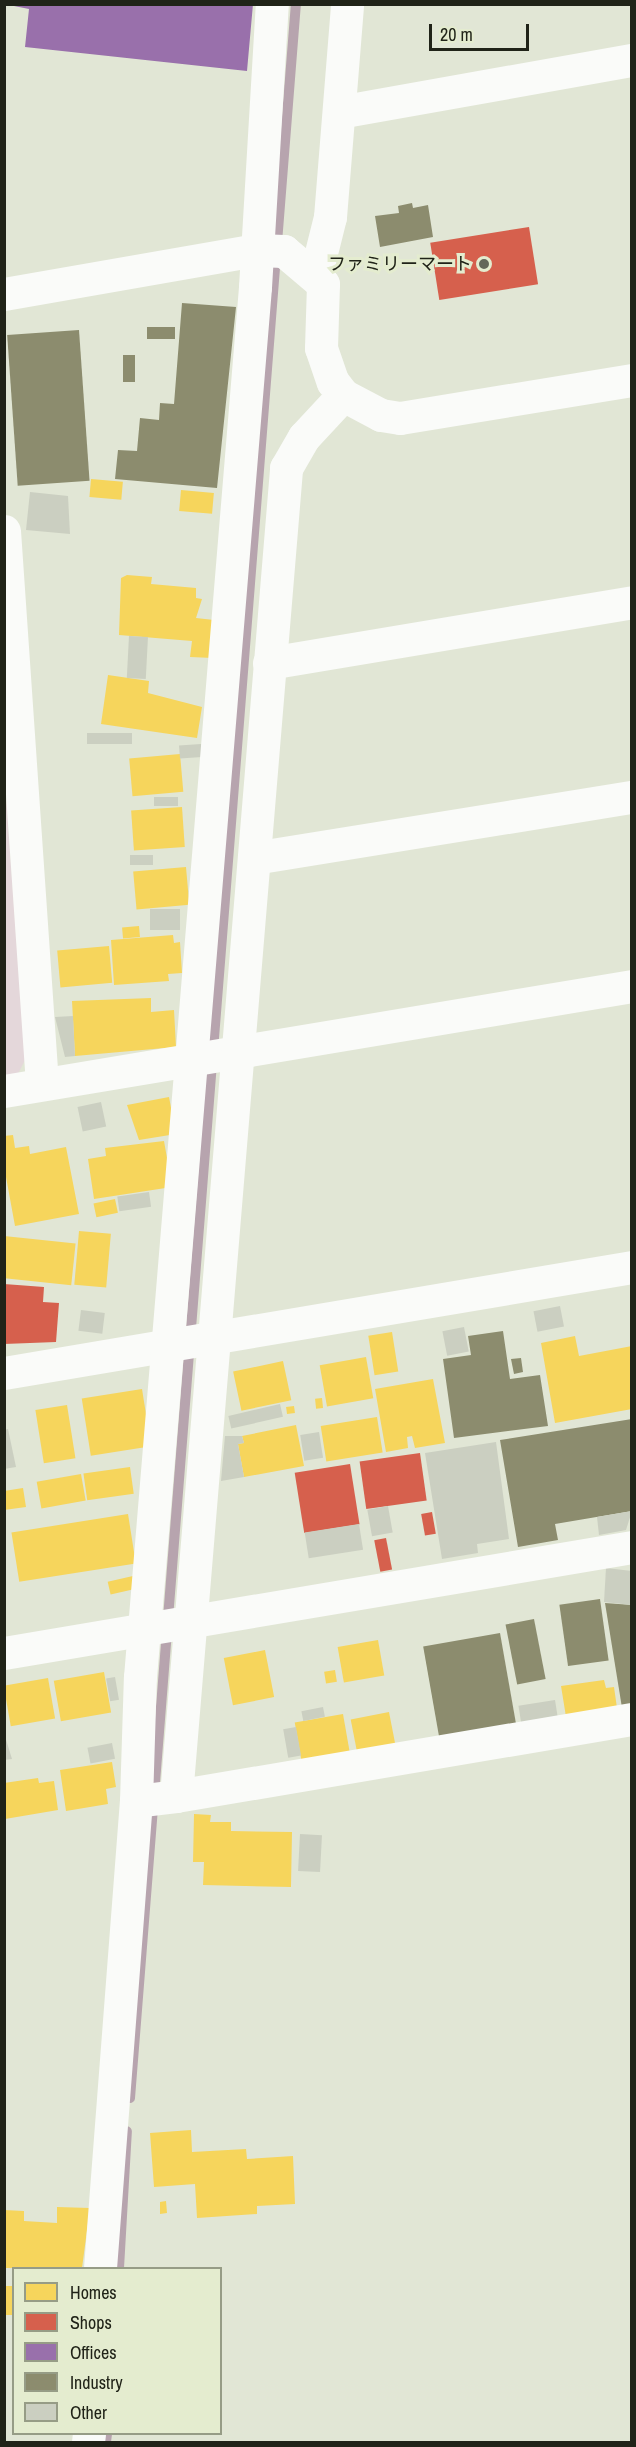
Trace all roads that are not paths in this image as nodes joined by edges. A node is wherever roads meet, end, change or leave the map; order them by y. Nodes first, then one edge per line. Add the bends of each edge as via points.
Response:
1 (272, 4) edge
2 (347, 4) edge
3 (632, 60) edge
4 (339, 112) junction
5 (268, 250) junction
6 (316, 273) junction
7 (4, 294) edge
8 (632, 380) edge
9 (343, 395) junction
10 (4, 531) edge
11 (632, 602) edge
12 (8, 633) edge
13 (269, 663) junction
14 (632, 797) edge
15 (254, 858) junction
16 (632, 986) edge
17 (212, 1057) junction
18 (42, 1084) junction
19 (4, 1091) edge
20 (632, 1267) edge
21 (189, 1341) junction
22 (4, 1373) edge
23 (632, 1547) edge
24 (168, 1626) junction
25 (4, 1653) edge
26 (632, 1719) edge
27 (156, 1799) junction
28 (100, 2267) edge

1 - 5 street
2 - 4 street
3 - 4 street
4 - 6 street via 330,216
5 - 6 street
5 - 7 street
5 - 17 street
6 - 9 street via 323,284 324,363
8 - 9 street via 400,418 381,415
9 - 13 street via 304,437 285,468
10 - 12 street
11 - 13 street
12 - 18 street
13 - 15 street
14 - 15 street
15 - 17 street
16 - 17 street
17 - 18 street
17 - 21 street
17 - 21 street
18 - 19 street
20 - 21 street
21 - 22 street
21 - 24 street
21 - 24 street
23 - 24 street
24 - 25 street
24 - 27 street
24 - 27 street
26 - 27 street
27 - 28 street

